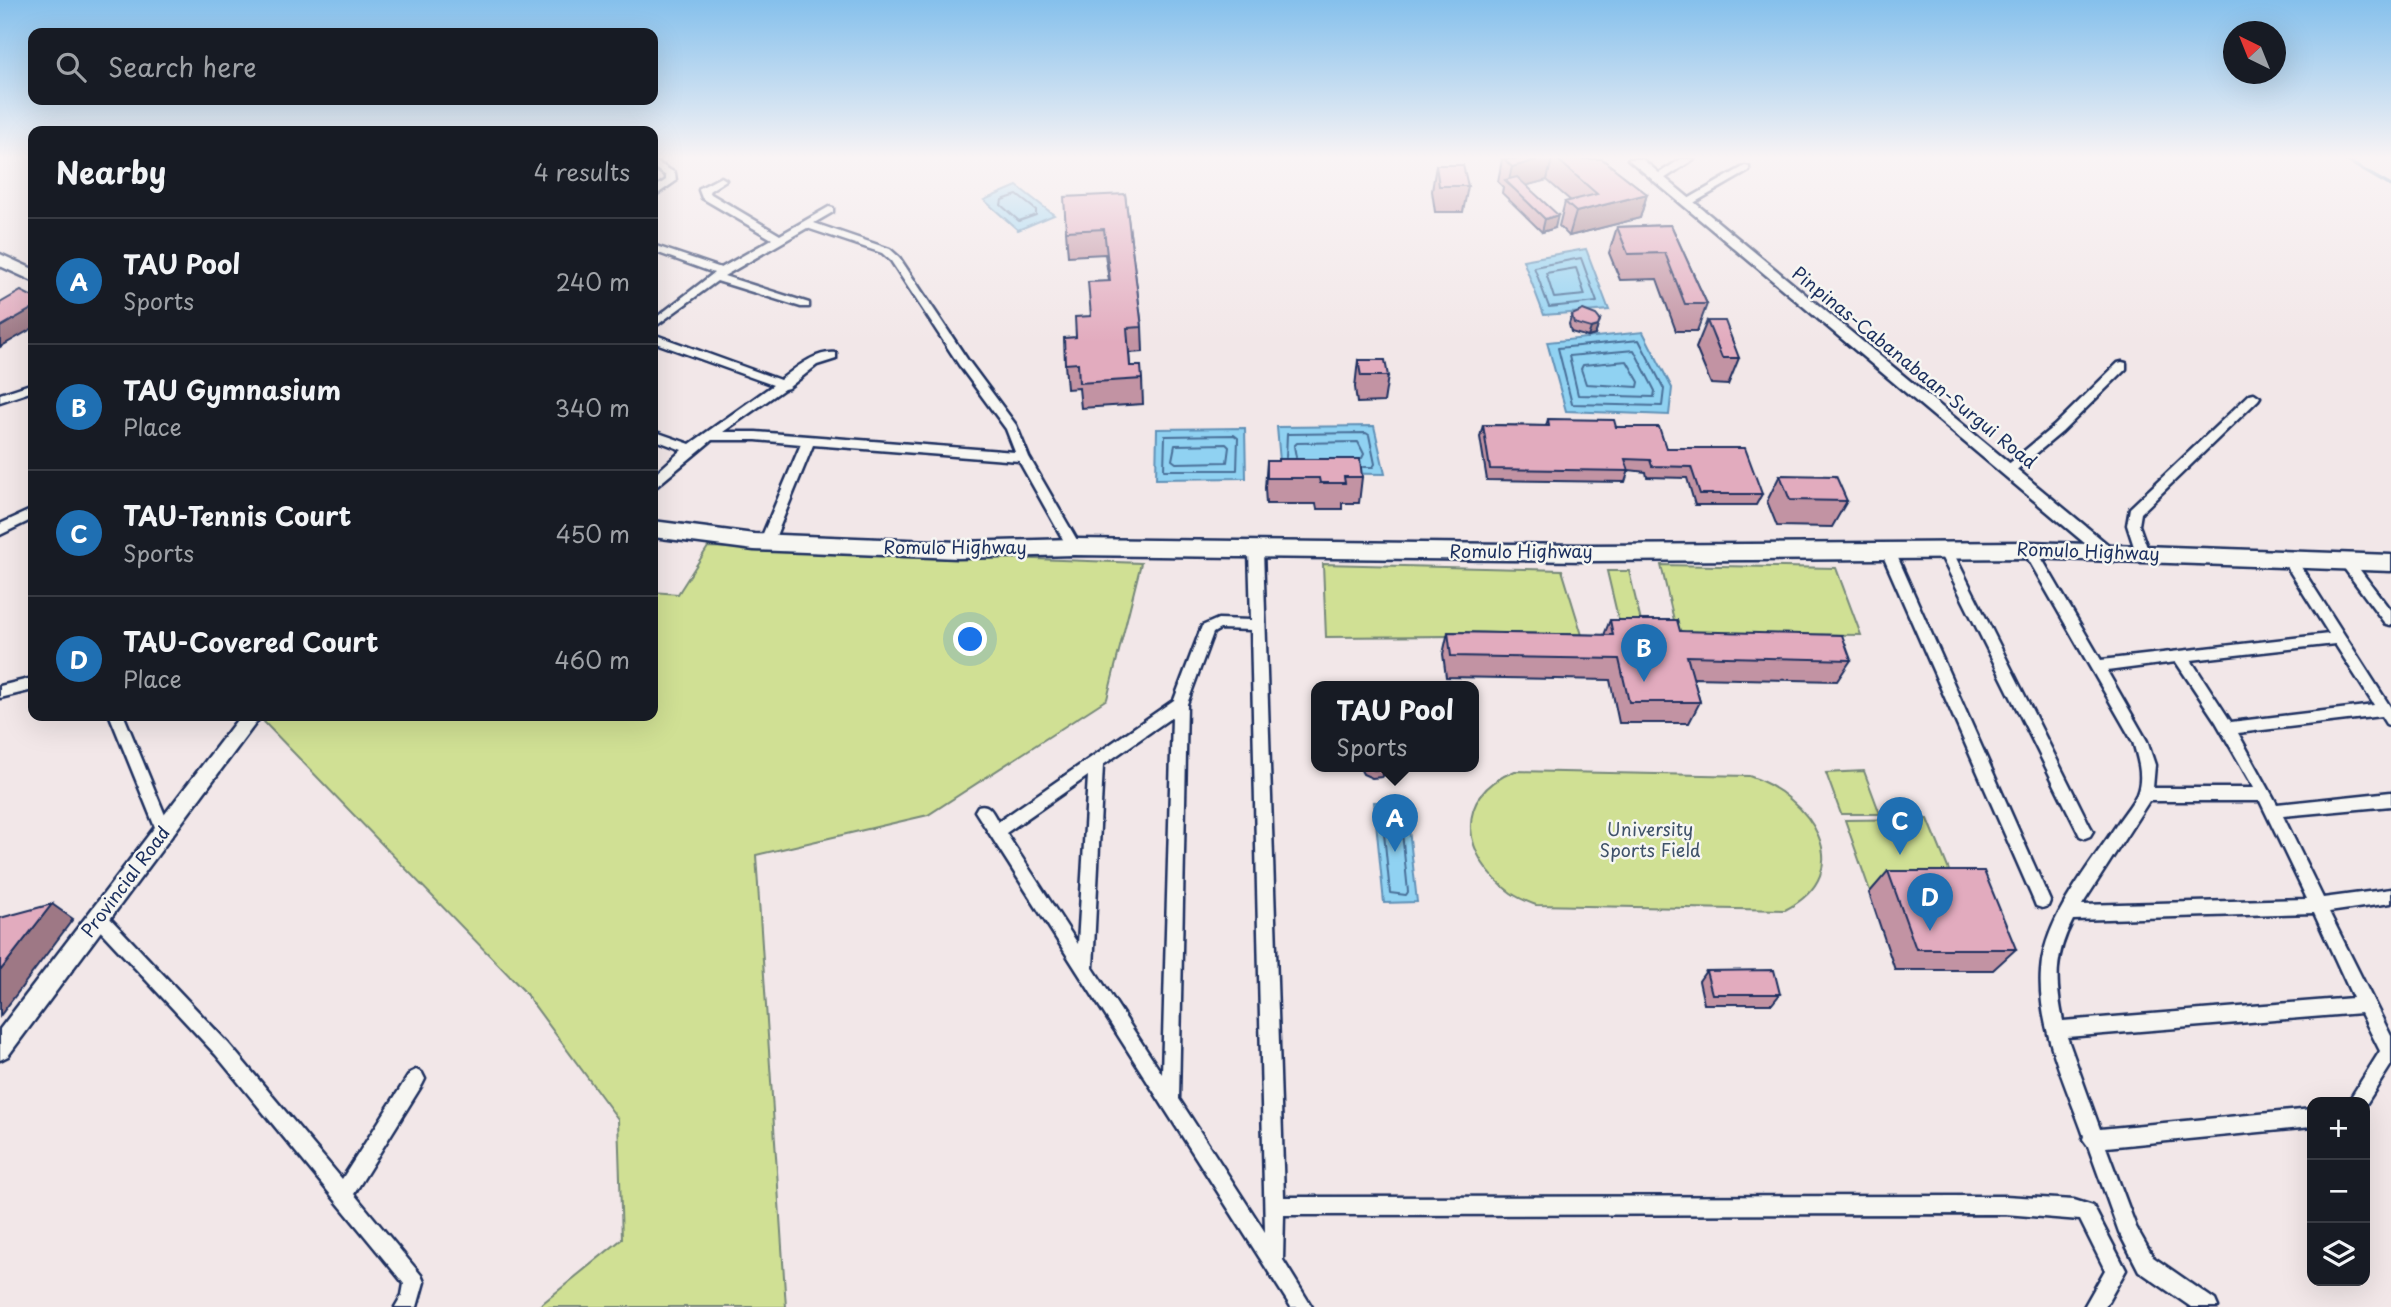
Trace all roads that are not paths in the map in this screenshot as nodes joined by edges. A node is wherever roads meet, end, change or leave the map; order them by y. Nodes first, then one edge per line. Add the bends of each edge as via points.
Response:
1 (747, 220) edge
2 (813, 220) edge
3 (1706, 220) edge
4 (806, 224) junction
5 (779, 239) junction
6 (658, 250) edge
7 (0, 259) edge
8 (28, 273) edge
9 (719, 274) junction
10 (805, 305) dead end
11 (658, 321) edge
12 (658, 340) edge
13 (832, 356) dead end
14 (2122, 366) dead end
15 (784, 385) junction
16 (28, 389) edge
17 (2254, 397) dead end
18 (0, 398) edge
19 (709, 436) junction
20 (658, 437) edge
21 (808, 440) junction
22 (691, 449) junction
23 (1023, 457) junction
24 (2009, 470) junction
25 (658, 479) edge
26 (28, 516) edge
27 (0, 530) edge
28 (658, 530) edge
29 (766, 543) junction
30 (1074, 547) junction
31 (1887, 549) junction
32 (1256, 550) junction
33 (1945, 550) junction
34 (2030, 550) junction
35 (2106, 552) junction
36 (2142, 553) junction
37 (2289, 559) junction
38 (2346, 561) junction
39 (2391, 563) edge
40 (2391, 621) edge
41 (1258, 625) junction
42 (2337, 638) junction
43 (2180, 656) junction
44 (2098, 666) junction
45 (28, 685) edge
46 (0, 692) edge
47 (1180, 704) junction
48 (2387, 715) edge
49 (119, 721) edge
50 (247, 721) edge
51 (2228, 728) junction
52 (1096, 763) junction
53 (2145, 794) junction
54 (2264, 795) junction
55 (2391, 799) edge
56 (984, 811) dead end
57 (2271, 811) junction
58 (997, 831) junction
59 (2085, 831) dead end
60 (164, 832) junction
61 (2391, 896) edge
62 (2042, 901) dead end
63 (2318, 906) junction
64 (2068, 913) junction
65 (99, 918) junction
66 (1085, 969) junction
67 (2364, 1005) junction
68 (2056, 1030) junction
69 (0, 1048) edge
70 (2390, 1050) edge
71 (416, 1079) dead end
72 (2360, 1097) edge
73 (1170, 1100) junction
74 (2307, 1118) edge
75 (2092, 1139) junction
76 (343, 1194) junction
77 (1275, 1206) junction
78 (1273, 1261) junction
79 (405, 1307) edge
80 (1302, 1307) edge
81 (2094, 1307) edge
82 (2208, 1307) edge

1 - 5 street
2 - 4 street
3 - 24 street, Pinpinas-Cabanabaan-Surgui Road
4 - 5 street
4 - 23 street via 872,245 895,259 1012,428
5 - 9 street
6 - 9 street
7 - 8 highway
9 - 10 street
9 - 11 street
12 - 15 street
13 - 15 street via 813,362
14 - 24 street
15 - 19 street
16 - 18 street
17 - 36 street via 2135,511 2133,525
19 - 21 street
19 - 22 street
20 - 22 street
21 - 23 street
21 - 29 street
22 - 25 street
23 - 30 street
24 - 35 street, Pinpinas-Cabanabaan-Surgui Road
26 - 27 street
28 - 29 highway, Romulo Highway
29 - 30 highway, Romulo Highway via 958,550
30 - 32 highway, Romulo Highway
31 - 32 highway, Romulo Highway via 1632,553
31 - 33 highway, Romulo Highway
31 - 62 street
32 - 41 street
33 - 34 highway, Romulo Highway
33 - 59 street
34 - 35 highway, Romulo Highway
34 - 44 street
35 - 36 highway, Romulo Highway
36 - 37 highway, Romulo Highway
37 - 38 highway, Romulo Highway
37 - 42 street
38 - 39 highway, Romulo Highway
38 - 40 street
41 - 47 street via 1218,624 1207,630
41 - 77 street
42 - 43 street
42 - 48 street
43 - 44 street
43 - 51 street
44 - 53 street via 2140,741 2148,765
45 - 46 street
47 - 52 street
47 - 73 street
48 - 51 street
49 - 60 street
50 - 60 main road, Provincial Road
51 - 54 street
52 - 58 street
52 - 66 street
53 - 54 street
53 - 64 street
54 - 57 street
55 - 57 street
56 - 58 street
57 - 63 street
58 - 66 street
60 - 65 main road, Provincial Road
61 - 63 street
63 - 64 street
63 - 67 street
64 - 68 street via 2054,940 2049,971
65 - 69 main road, Provincial Road
65 - 76 street via 222,1049
66 - 73 street
67 - 68 street
67 - 70 street
68 - 75 street
70 - 72 street
71 - 76 street
73 - 78 street
74 - 75 street
75 - 82 street via 2128,1232 2146,1264
76 - 79 street via 414,1282
77 - 78 street
77 - 81 street via 2005,1205 2074,1209 2086,1213 2116,1270
78 - 80 street

